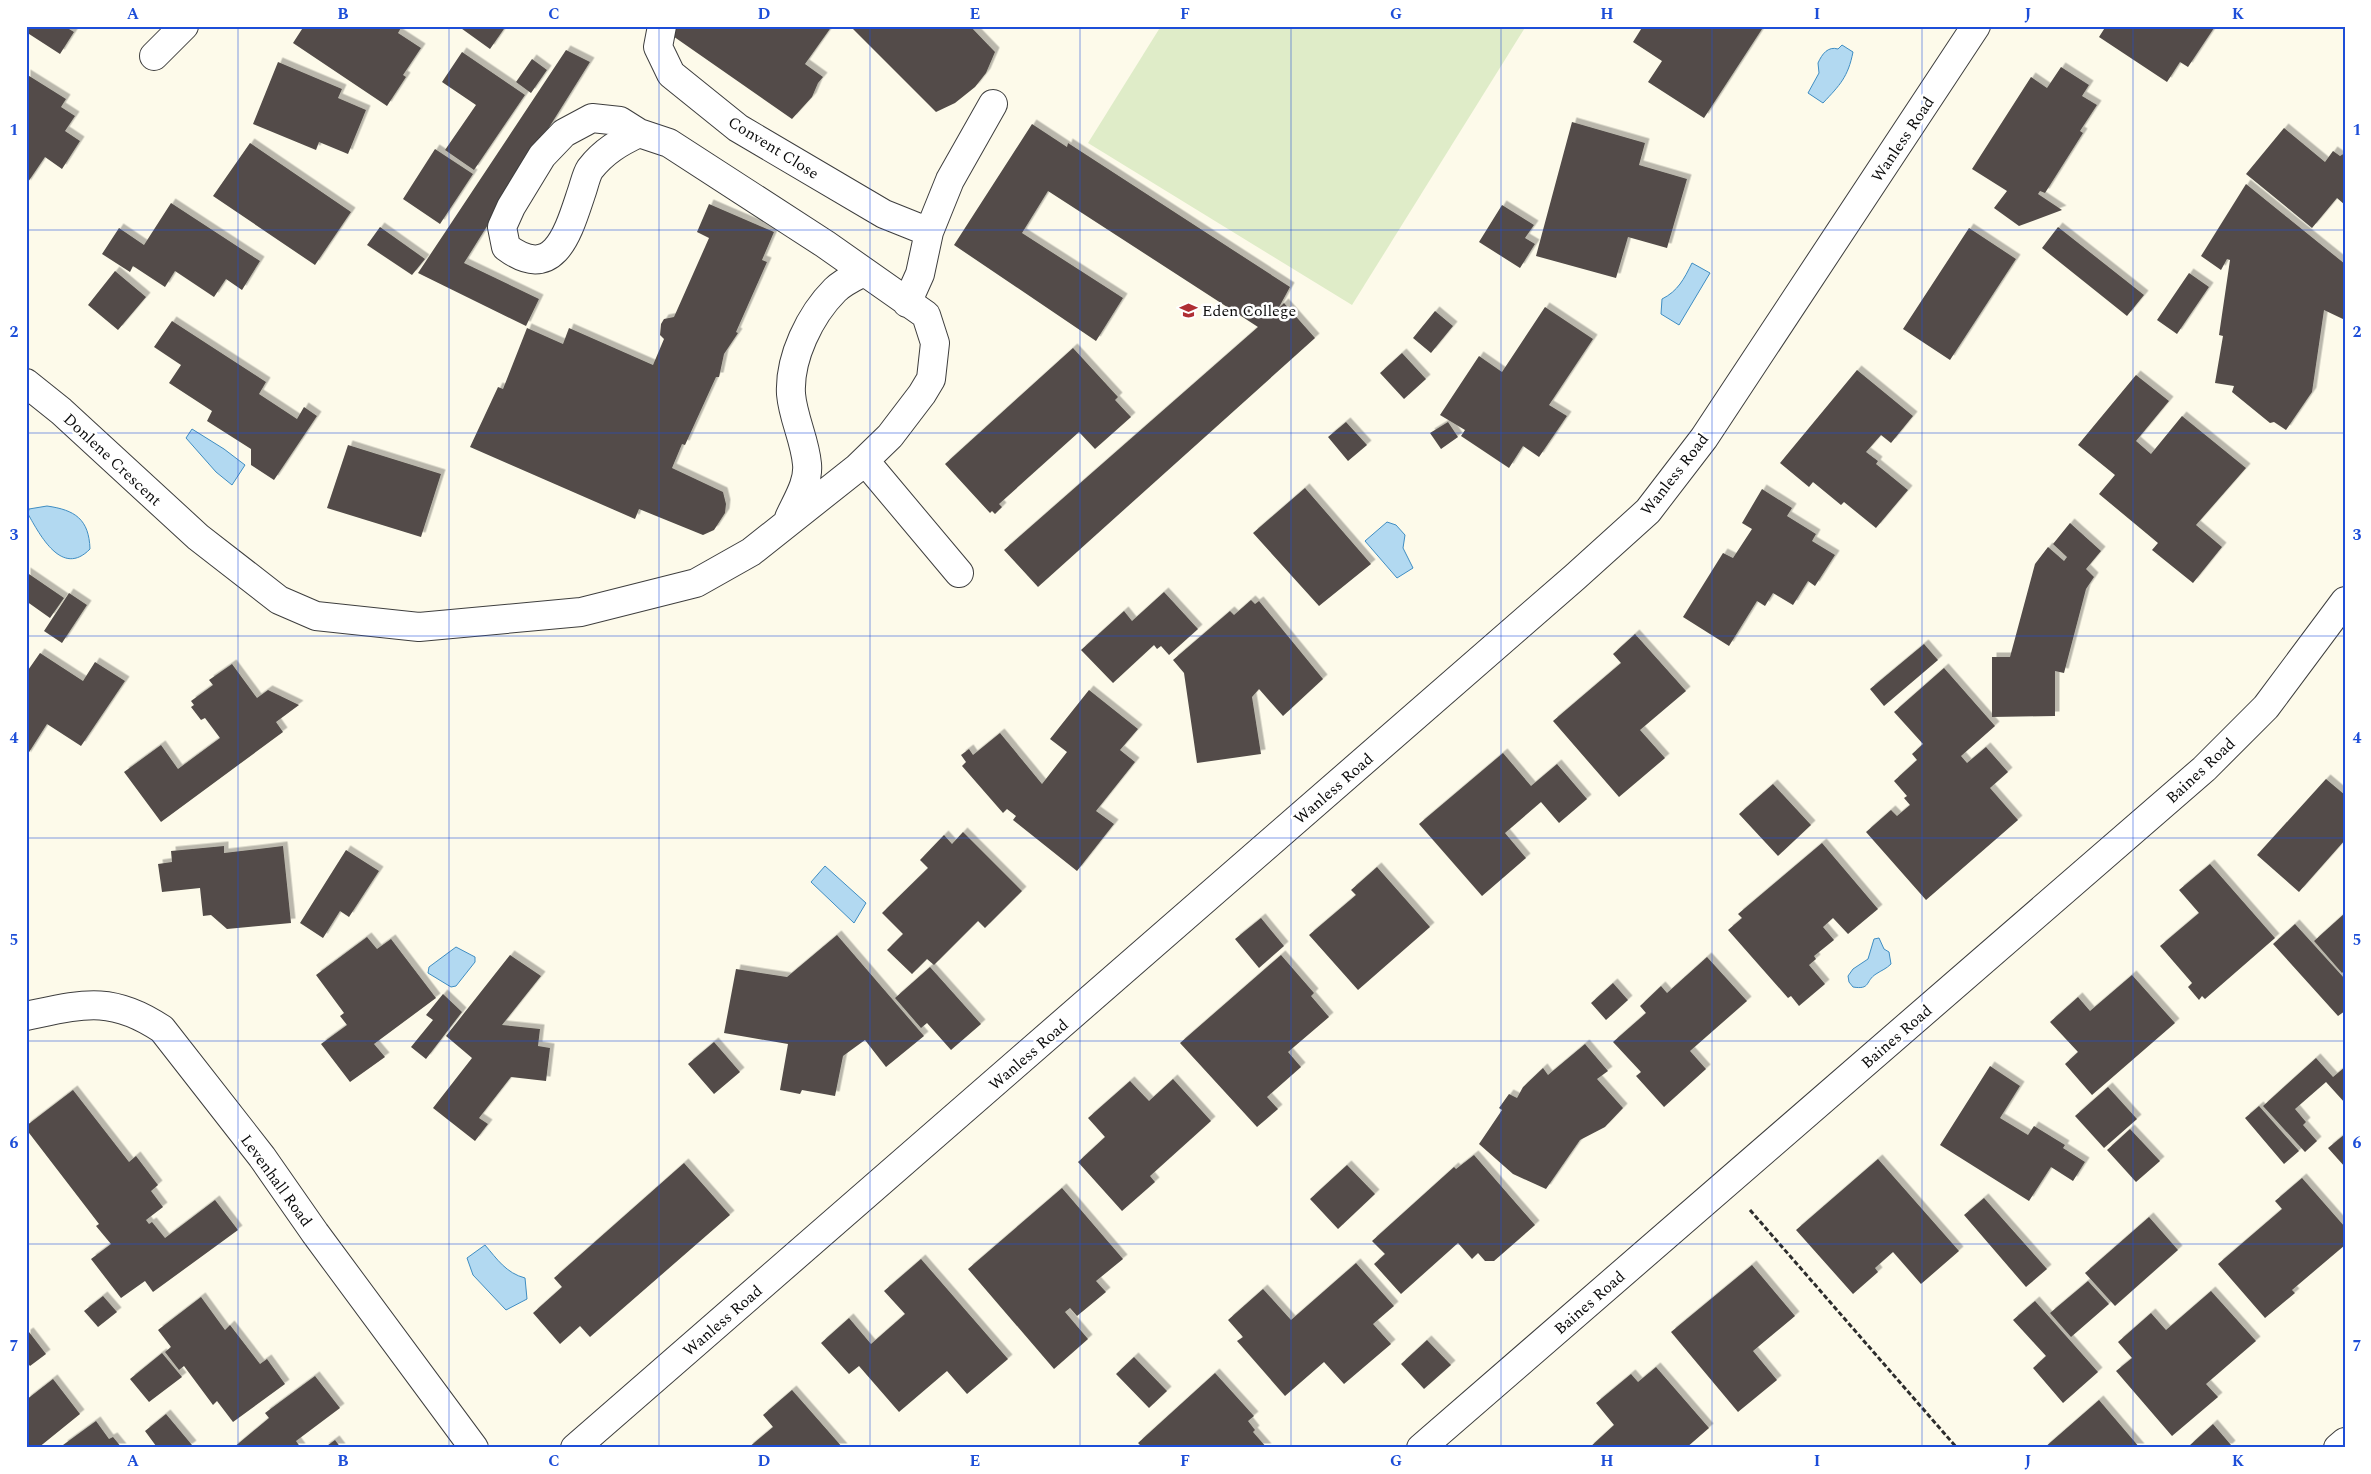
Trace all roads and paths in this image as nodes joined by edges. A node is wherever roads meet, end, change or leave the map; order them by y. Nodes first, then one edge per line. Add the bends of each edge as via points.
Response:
1 (184, 26) edge
2 (662, 26) edge
3 (1976, 26) edge
4 (154, 56) dead end
5 (993, 104) dead end
6 (639, 133) junction
7 (929, 232) junction
8 (864, 272) junction
9 (907, 303) junction
10 (26, 383) edge
11 (864, 461) junction
12 (786, 524) junction
13 (959, 573) dead end
14 (2345, 601) edge
15 (26, 1016) edge
16 (1727, 1183) junction
17 (2345, 1442) edge
18 (474, 1448) edge
19 (575, 1448) edge
20 (1421, 1448) edge
21 (1957, 1448) edge
22 (2338, 1448) edge

1 - 4 street
2 - 7 street, Convent Close via 658,47 671,74 738,128 884,214
3 - 19 street, Wanless Road via 1704,438 1648,511
5 - 7 street via 950,180
6 - 6 street, Donlene Crescent via 611,147 589,170 563,240 552,256 538,260 520,257 506,247 502,227 511,207 542,156 564,133 592,118 620,121
6 - 8 street, Donlene Crescent via 669,144
7 - 9 street via 920,274
8 - 9 street, Donlene Crescent
8 - 12 street via 845,282 821,306 796,357 791,392 808,466 804,485
9 - 11 street, Donlene Crescent via 926,315 935,343 931,379 890,436
10 - 12 street, Donlene Crescent via 198,537 279,600 316,616 419,627 581,612 696,583 751,552
11 - 12 street, Donlene Crescent
11 - 13 street
14 - 16 street, Baines Road via 2266,707 2204,769
15 - 18 street, Levenhall Road via 101,1004 141,1015 162,1029 262,1157
16 - 20 street, Baines Road
16 - 21 path
17 - 22 street

